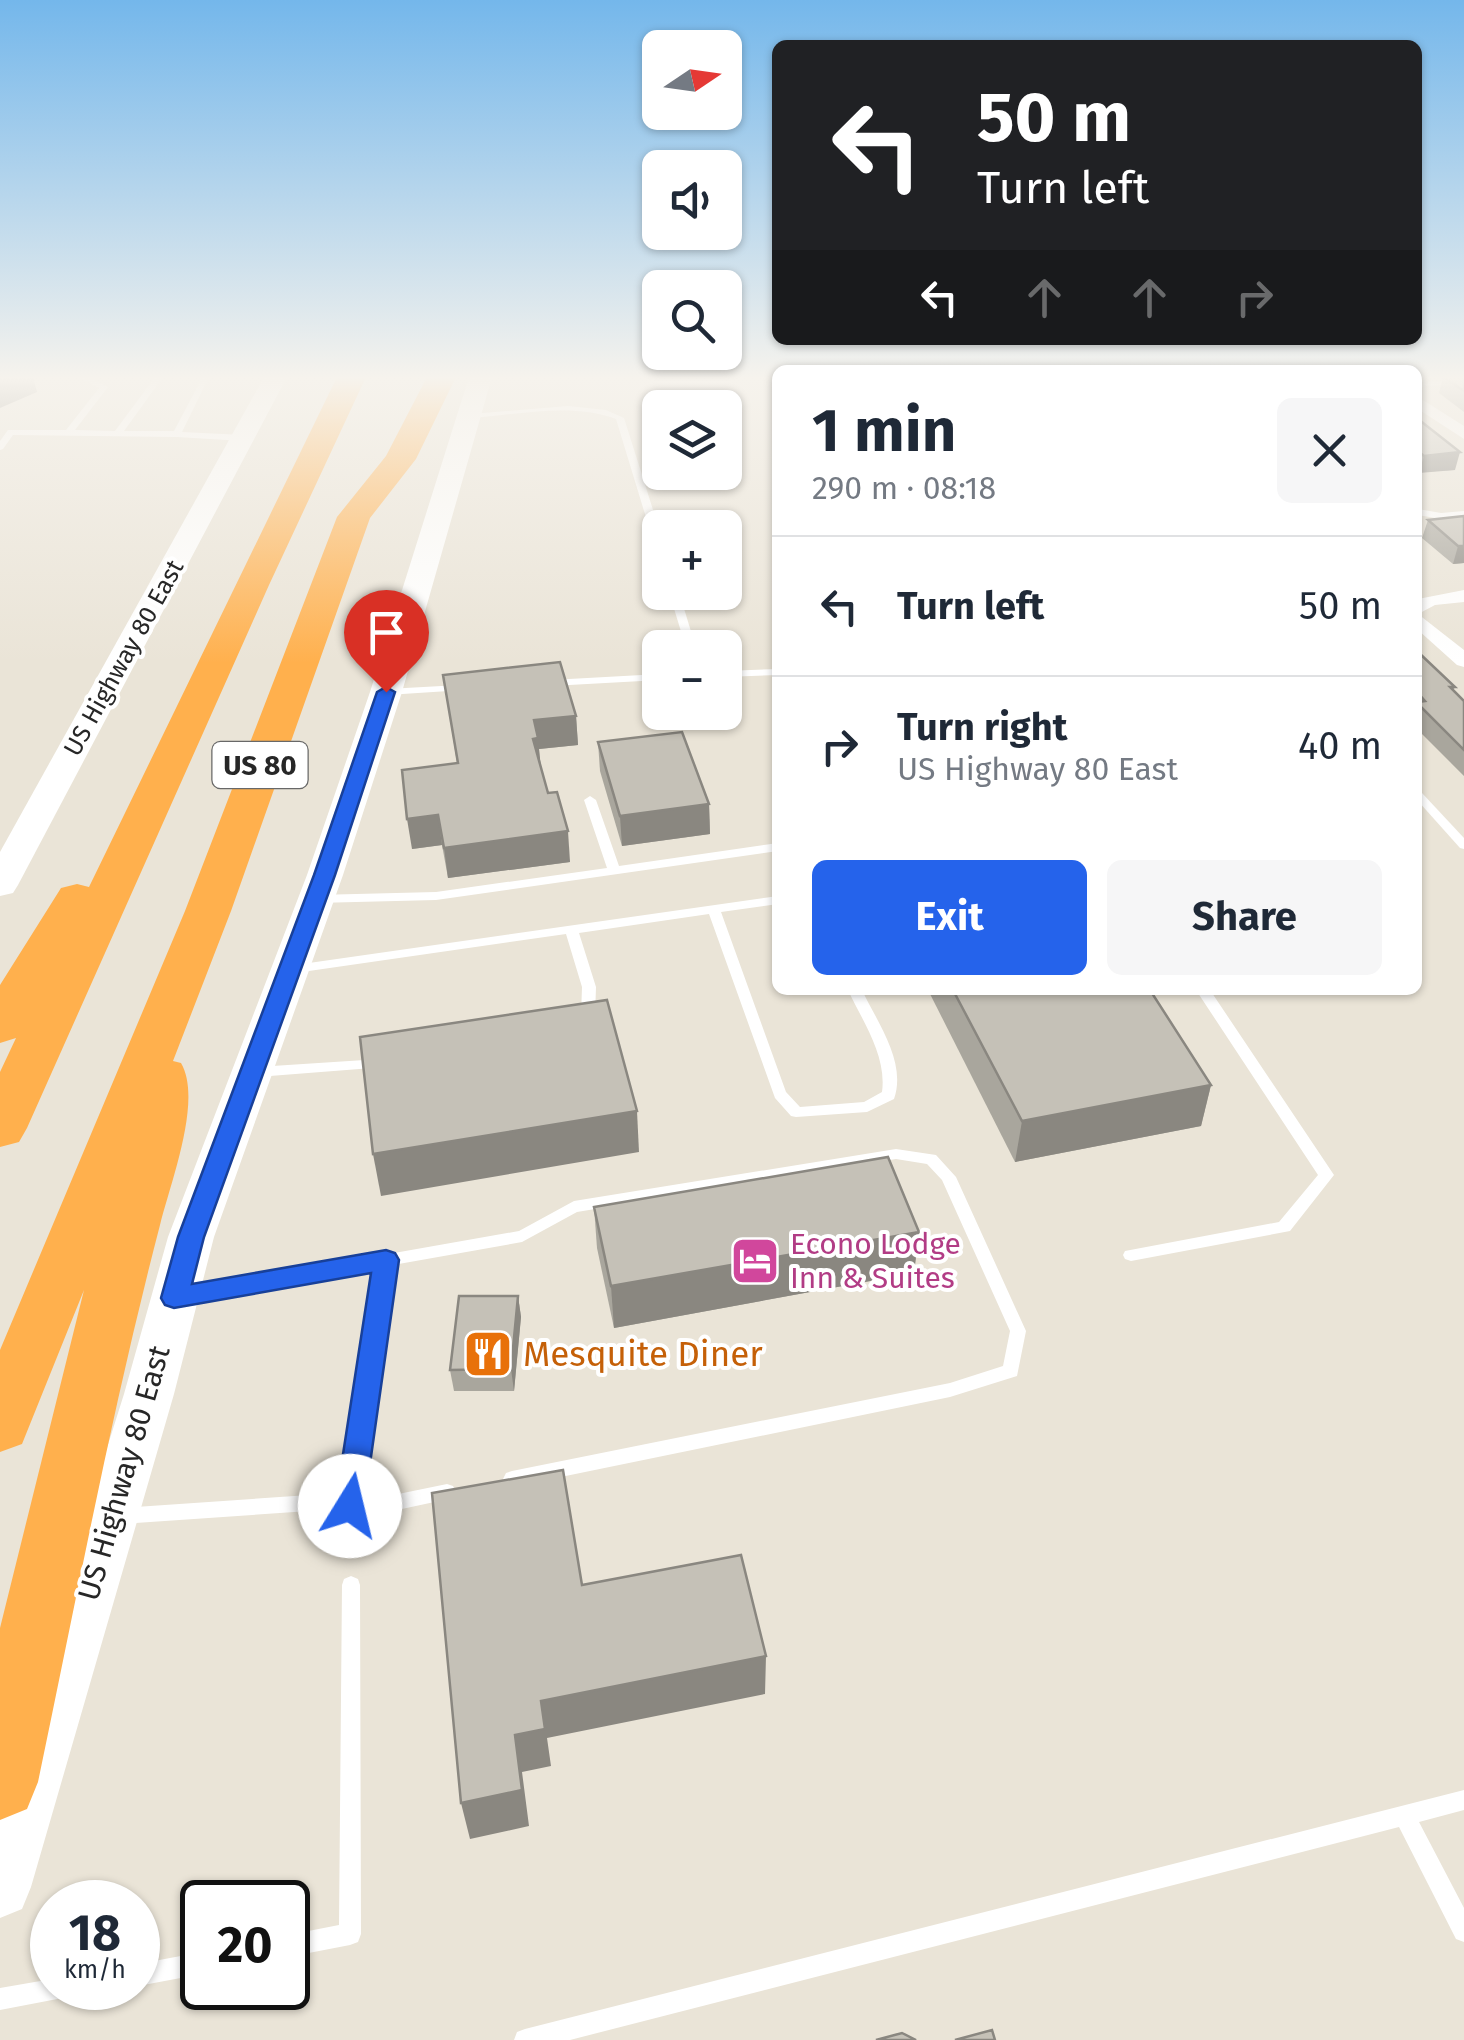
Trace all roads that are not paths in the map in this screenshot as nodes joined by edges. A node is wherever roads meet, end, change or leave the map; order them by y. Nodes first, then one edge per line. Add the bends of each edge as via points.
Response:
1 (225, 472) edge
2 (306, 472) edge
3 (371, 472) edge
4 (390, 472) edge
5 (453, 472) edge
6 (637, 472) edge
7 (649, 510) edge
8 (1422, 513) edge
9 (1464, 514) edge
10 (354, 517) junction
11 (1464, 596) edge
12 (1424, 604) edge
13 (1422, 624) edge
14 (1464, 662) edge
15 (772, 672) edge
16 (742, 673) edge
17 (642, 678) edge
18 (546, 683) edge
19 (466, 688) edge
20 (386, 692) junction
21 (1422, 799) edge
22 (590, 800) dead end
23 (152, 804) junction
24 (1464, 845) edge
25 (772, 847) edge
26 (614, 870) junction
27 (0, 886) edge
28 (316, 900) junction
29 (772, 901) edge
30 (714, 909) junction
31 (570, 930) junction
32 (289, 970) junction
33 (858, 995) edge
34 (1206, 995) edge
35 (168, 1013) junction
36 (0, 1026) edge
37 (574, 1026) edge
38 (402, 1060) edge
39 (251, 1073) junction
40 (0, 1128) edge
41 (1131, 1256) dead end
42 (386, 1260) junction
43 (174, 1298) junction
44 (0, 1424) edge
45 (489, 1484) edge
46 (470, 1488) edge
47 (350, 1506) junction
48 (112, 1516) junction
49 (351, 1585) dead end
50 (0, 1782) edge
51 (1464, 1800) edge
52 (1404, 1815) junction
53 (0, 1887) edge
54 (1464, 1931) edge
55 (310, 1942) edge
56 (30, 1994) edge
57 (0, 1999) edge
58 (526, 2040) edge

1 - 27 main road, US Highway 80 East
2 - 23 highway, US 80
3 - 10 highway, US 80
4 - 10 highway
5 - 20 main road, US Highway 80 East
6 - 7 lane
8 - 9 lane
10 - 35 highway, US 80
11 - 12 street
13 - 14 street
15 - 16 lane
17 - 18 lane
19 - 20 lane
20 - 28 main road, US Highway 80 East
21 - 24 lane
22 - 26 lane
23 - 36 highway via 93,872
23 - 40 highway, US 80
25 - 26 lane
26 - 28 lane via 436,896
28 - 32 main road, US Highway 80 East
29 - 30 lane
30 - 31 lane
30 - 33 lane via 780,1094 796,1112 867,1107 889,1096 888,1067
31 - 32 lane
31 - 37 lane via 589,987 590,1015
32 - 39 main road, US Highway 80 East
34 - 41 lane via 1326,1175 1284,1226
35 - 44 highway, US 80
35 - 50 highway via 160,1122 103,1328
38 - 39 lane
39 - 43 main road, US Highway 80 East
42 - 43 lane
42 - 45 lane via 522,1236 574,1207 896,1154 932,1160 948,1177 1018,1331 1011,1371 950,1390
42 - 47 lane
43 - 48 main road, US Highway 80 East
46 - 47 lane
47 - 48 lane
48 - 53 main road, US Highway 80 East
49 - 55 lane via 350,1934
51 - 52 lane
52 - 54 lane
52 - 58 lane
56 - 57 lane

